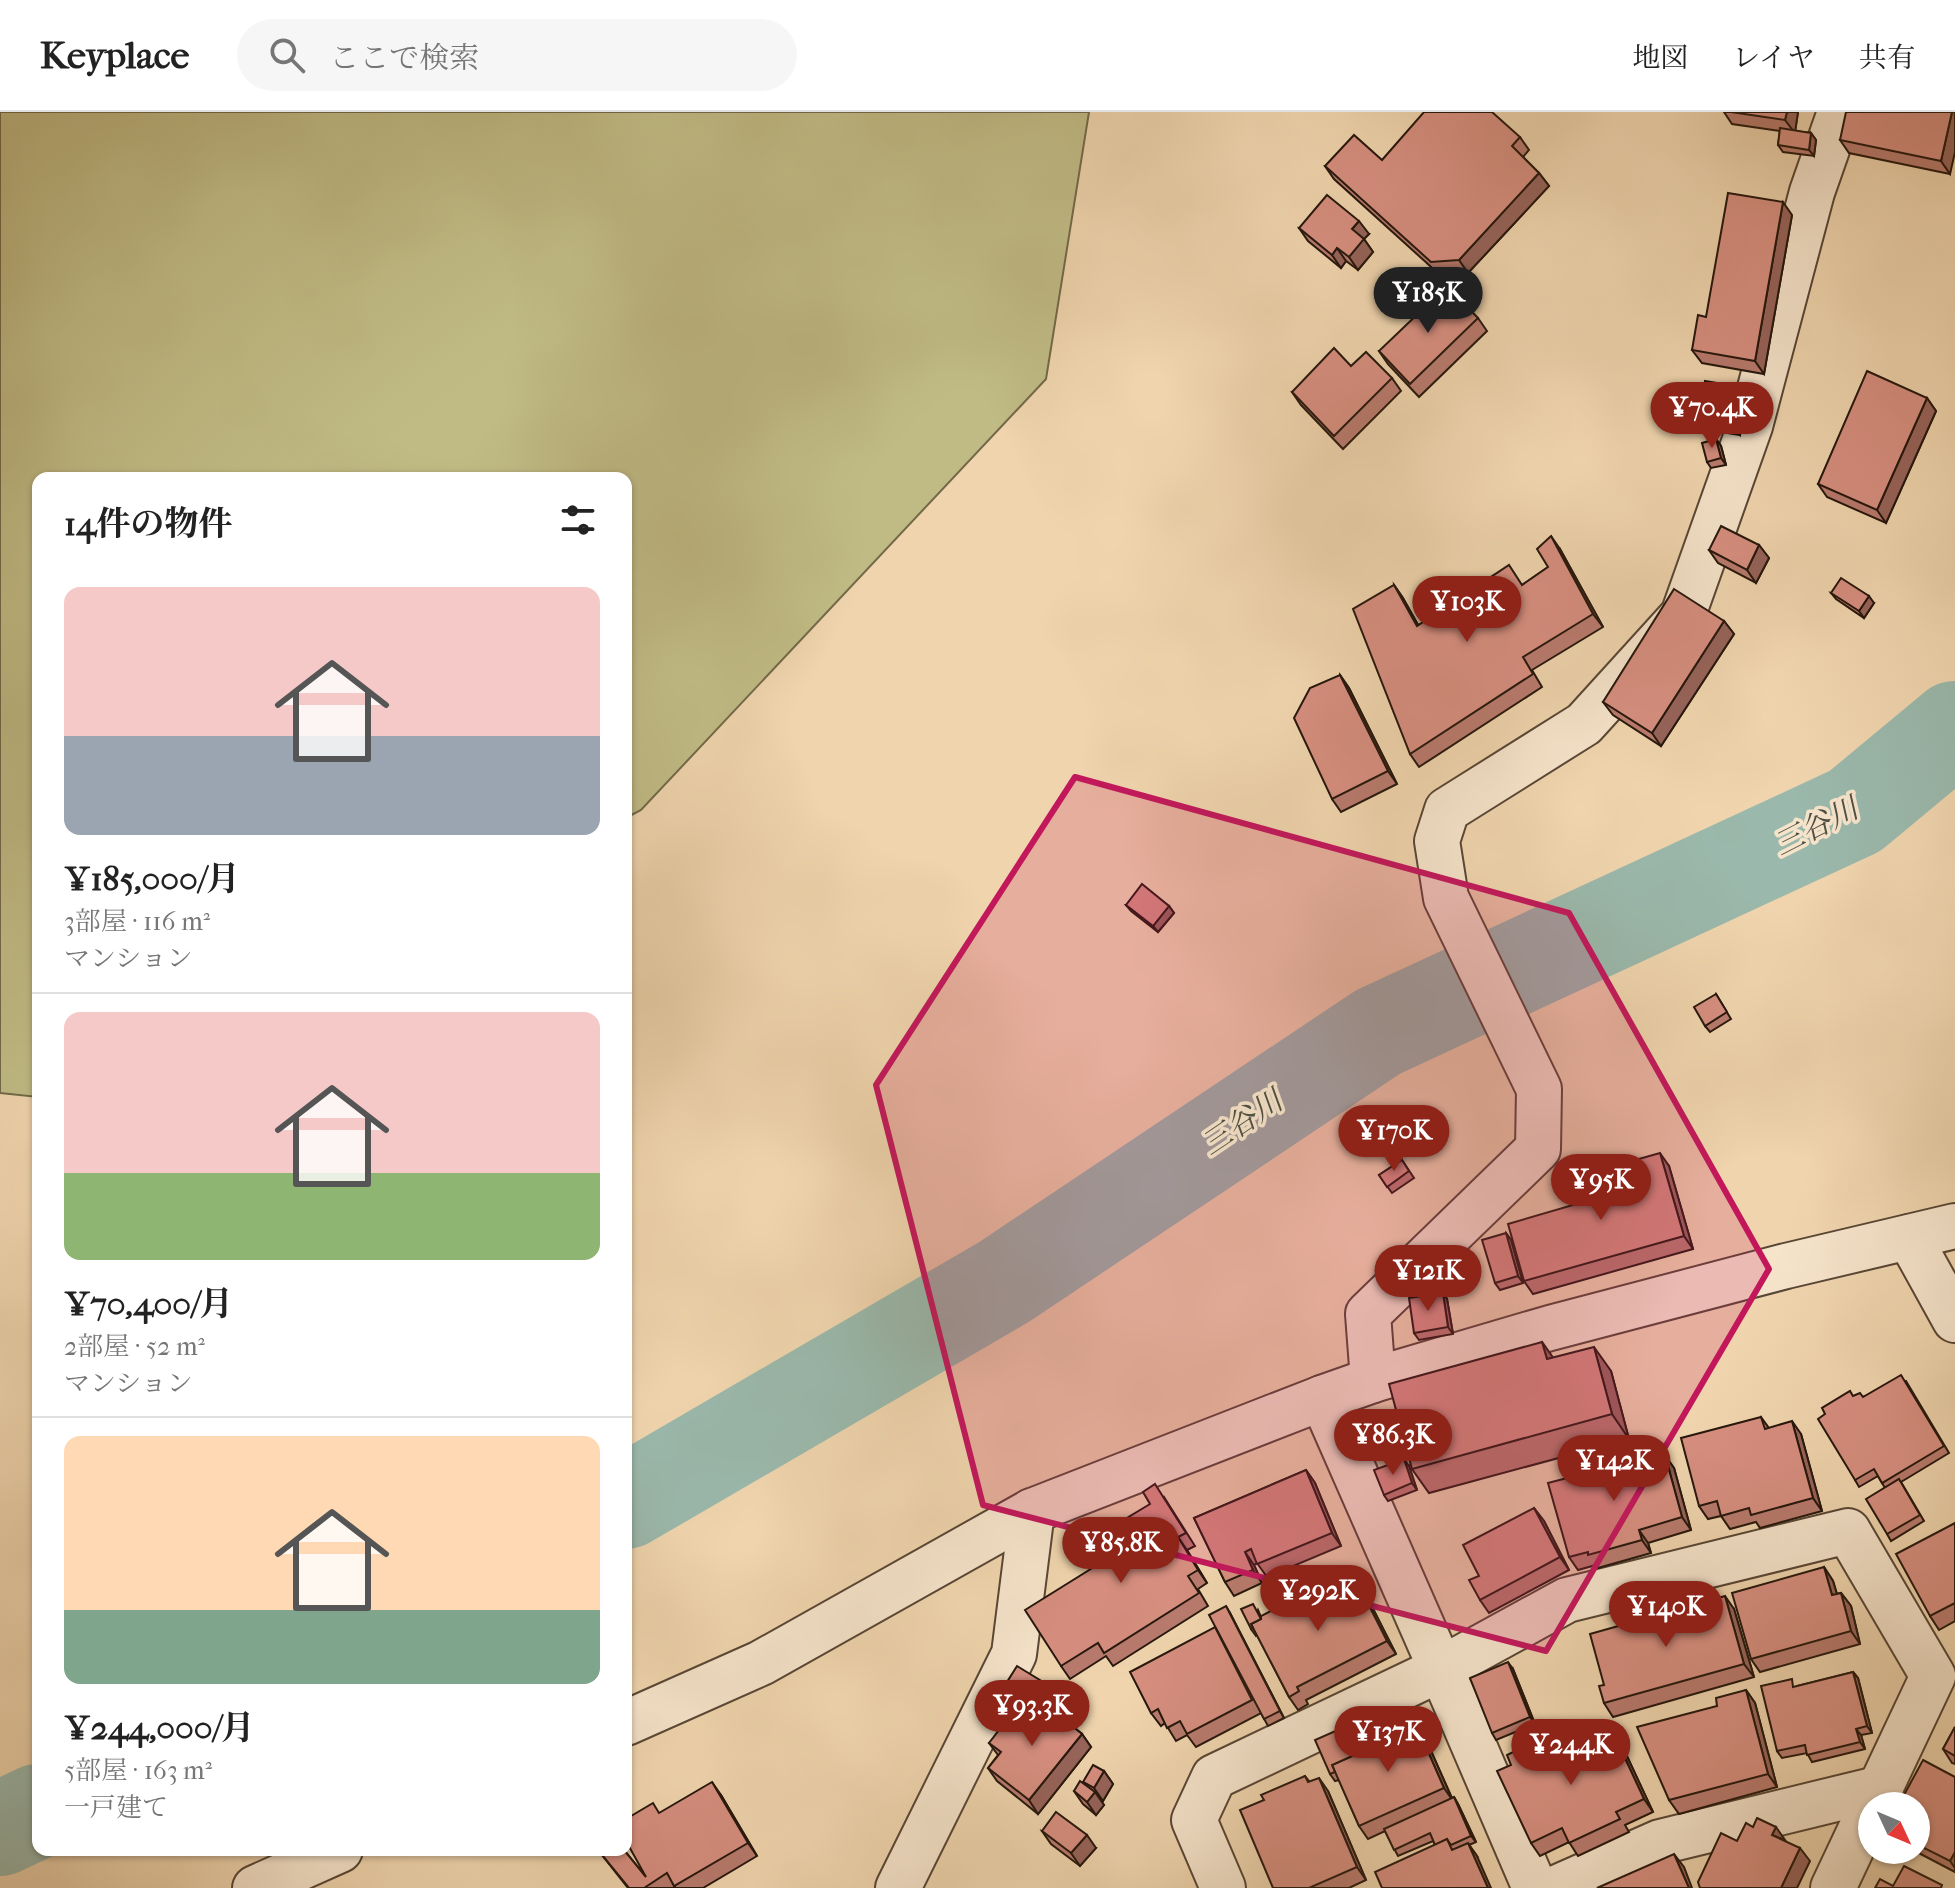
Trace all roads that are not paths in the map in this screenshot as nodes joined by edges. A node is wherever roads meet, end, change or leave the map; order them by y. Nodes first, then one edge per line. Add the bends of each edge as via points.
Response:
1 (1840, 112) edge
2 (1955, 1226) edge
3 (1909, 1237) junction
4 (1955, 1320) edge
5 (1373, 1380) junction
6 (1322, 1398) junction
7 (1032, 1511) junction
8 (1441, 1669) junction
9 (632, 1720) edge
10 (1881, 1788) junction
11 (327, 1856) edge
12 (255, 1888) edge
13 (898, 1888) edge
14 (1223, 1888) edge
15 (1535, 1888) edge
16 (1556, 1888) edge
17 (1833, 1888) edge

1 - 5 street via 1812,192 1750,426 1683,615 1584,724 1447,810 1437,841 1446,898 1539,1089 1538,1149 1368,1314
2 - 3 street
3 - 4 street
3 - 5 street via 1550,1328
5 - 6 street
6 - 7 street
6 - 8 street
7 - 9 street via 761,1663
7 - 13 street via 1014,1654
8 - 10 street via 1567,1600 1848,1531 1933,1676
8 - 14 street via 1214,1777 1194,1820
8 - 15 street
10 - 16 street via 1660,1842
10 - 17 street
11 - 12 street

